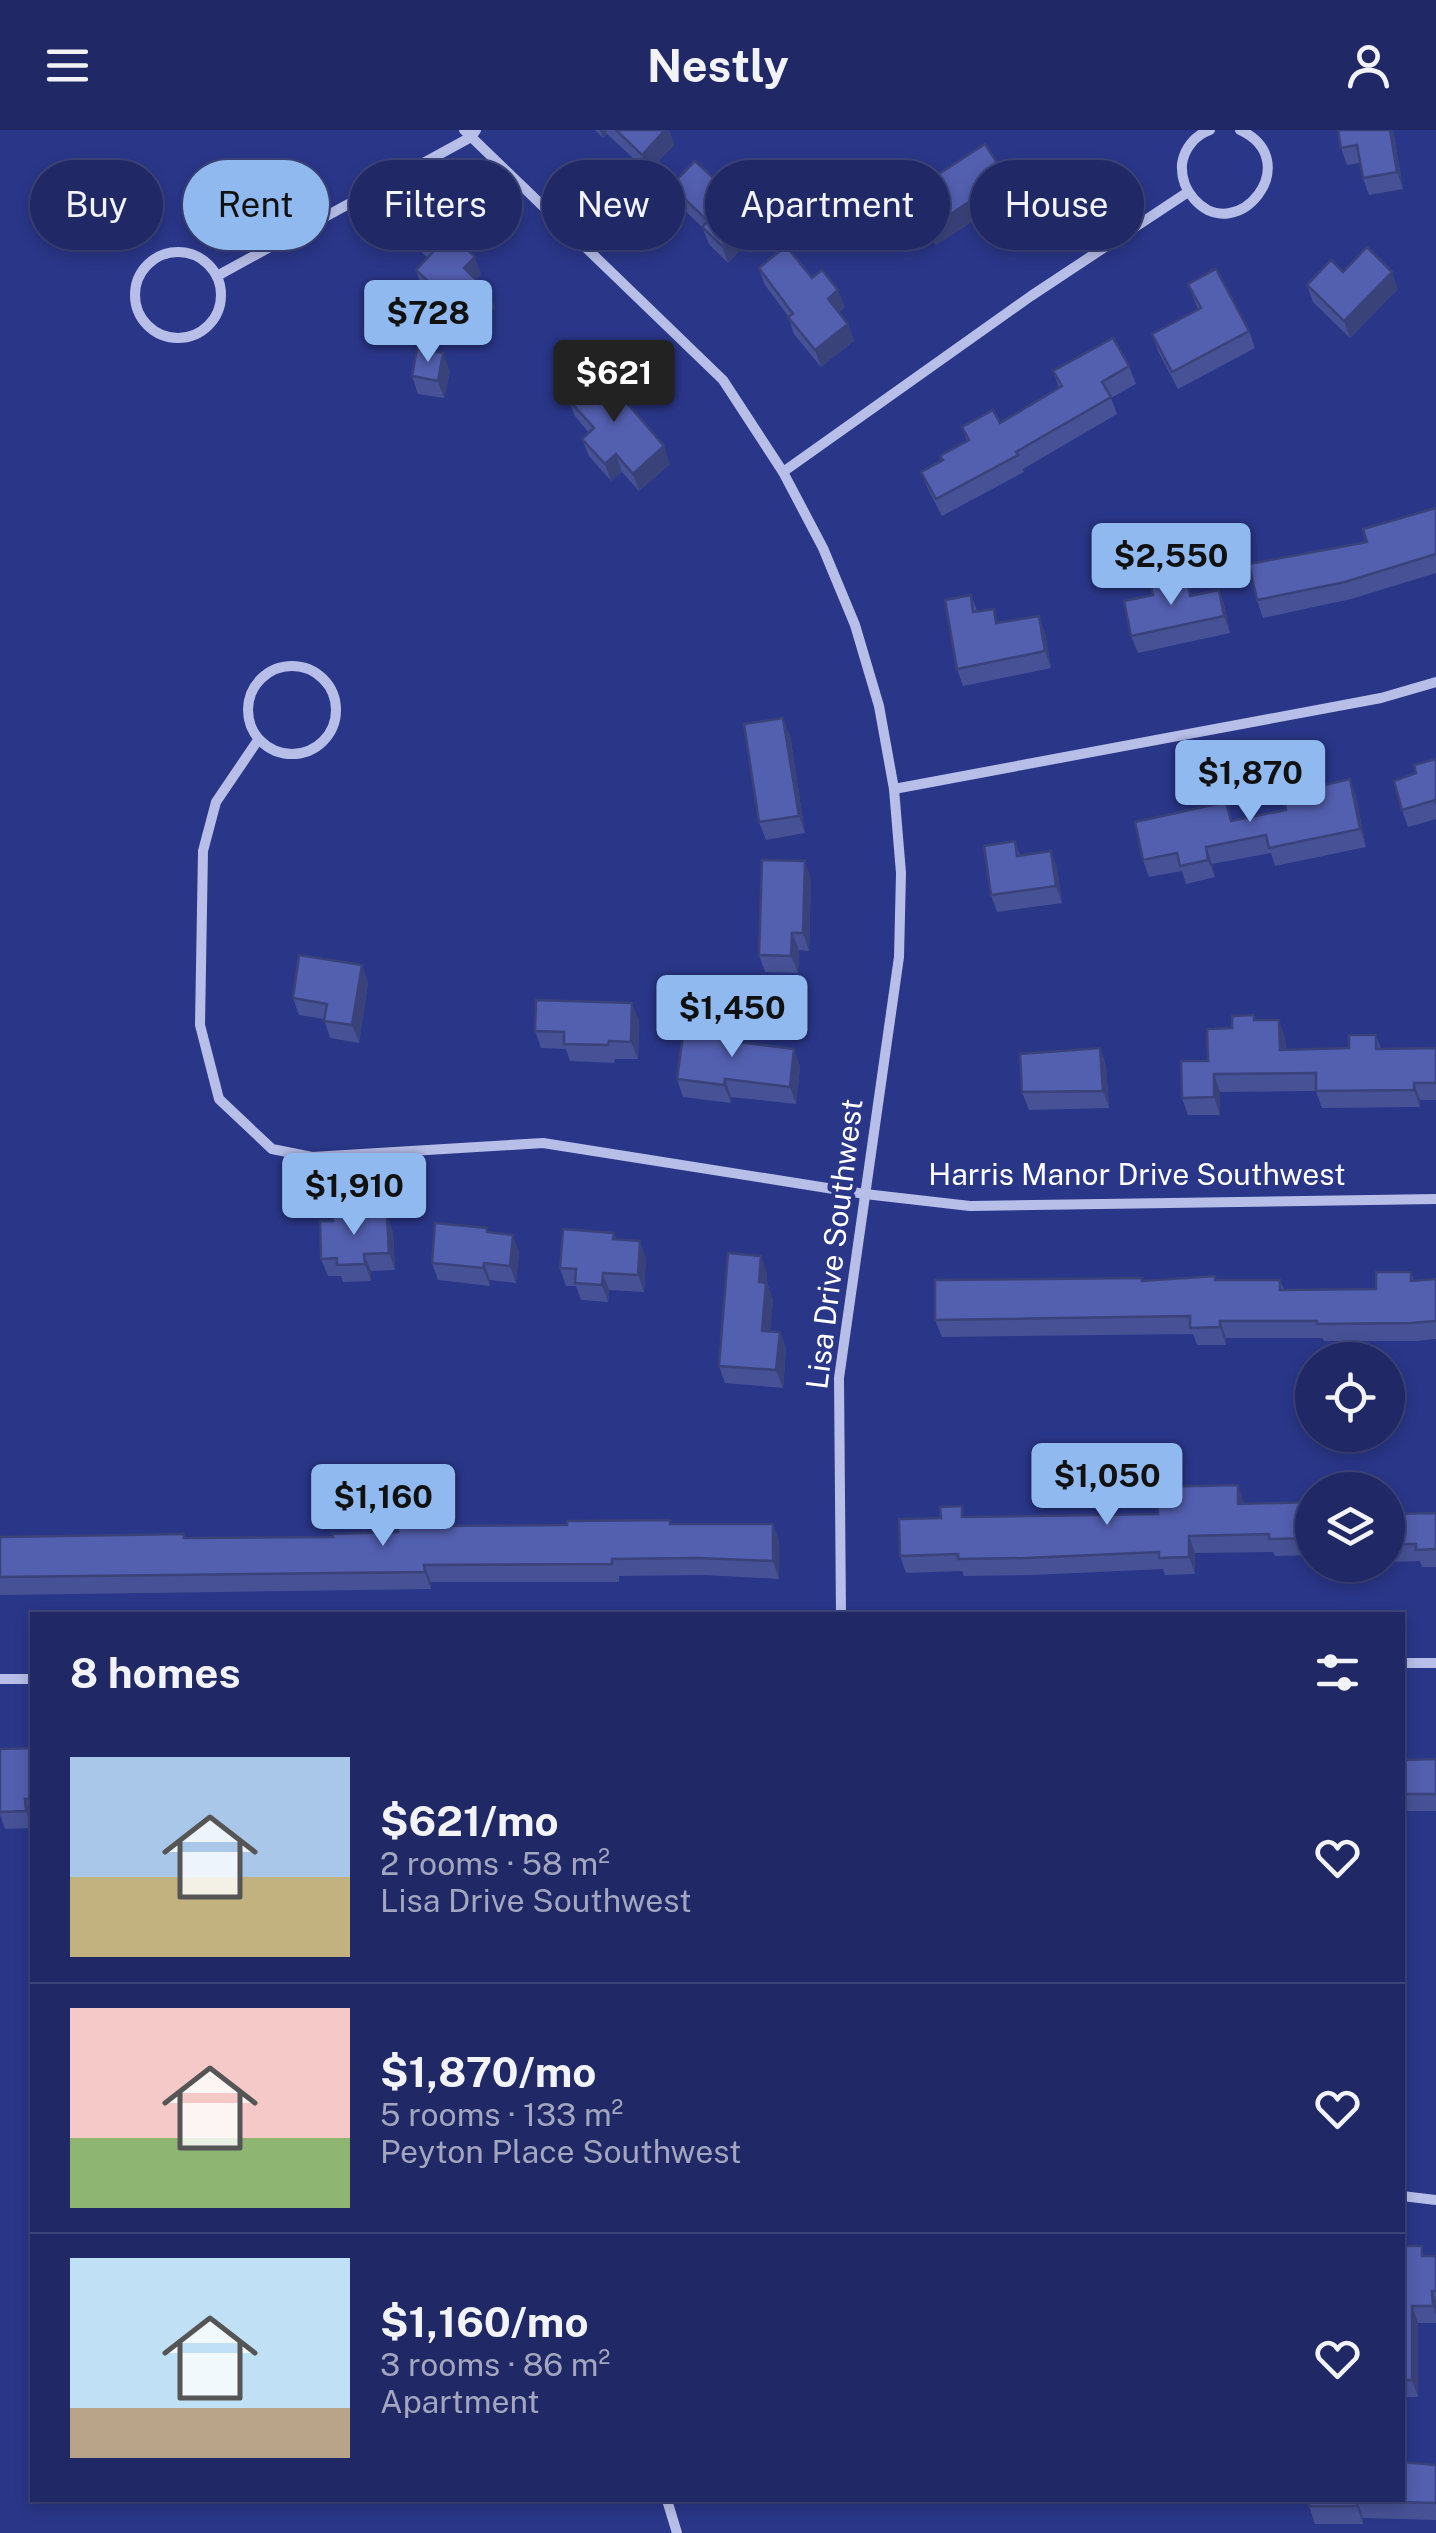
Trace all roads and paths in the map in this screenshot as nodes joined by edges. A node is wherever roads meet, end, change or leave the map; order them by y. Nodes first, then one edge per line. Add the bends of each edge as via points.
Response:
1 (1210, 130) edge
2 (1240, 130) edge
3 (470, 132) edge
4 (1188, 192) junction
5 (217, 276) junction
6 (783, 472) junction
7 (1436, 682) edge
8 (258, 740) junction
9 (894, 789) junction
10 (864, 1194) junction
11 (1436, 1199) edge
12 (840, 1612) edge
13 (1436, 1662) edge
14 (1405, 1663) edge
15 (0, 1679) edge
16 (30, 1679) edge
17 (1405, 2196) edge
18 (1436, 2200) edge
19 (669, 2502) edge
20 (677, 2533) edge

1 - 4 street via 1190,144 1183,160
2 - 4 street via 1262,148 1268,164 1260,196 1231,213 1199,205
3 - 5 street
3 - 6 street, Lisa Drive Southwest via 723,380
4 - 6 street
5 - 5 street via 192,254 159,255 137,280 138,314 163,336 196,334 218,310
6 - 9 street, Lisa Drive Southwest via 855,625
7 - 9 street via 1381,698
8 - 8 street via 290,755 322,744 336,713 326,681 295,666 263,677 248,707
8 - 10 street, Harris Manor Drive Southwest via 216,802 203,851 200,1025 219,1099 272,1149 312,1157 543,1143
9 - 10 street, Lisa Drive Southwest via 899,957
10 - 11 street, Harris Manor Drive Southwest via 970,1206
10 - 12 street, Lisa Drive Southwest via 839,1378
13 - 14 street
15 - 16 street
17 - 18 street
19 - 20 street

